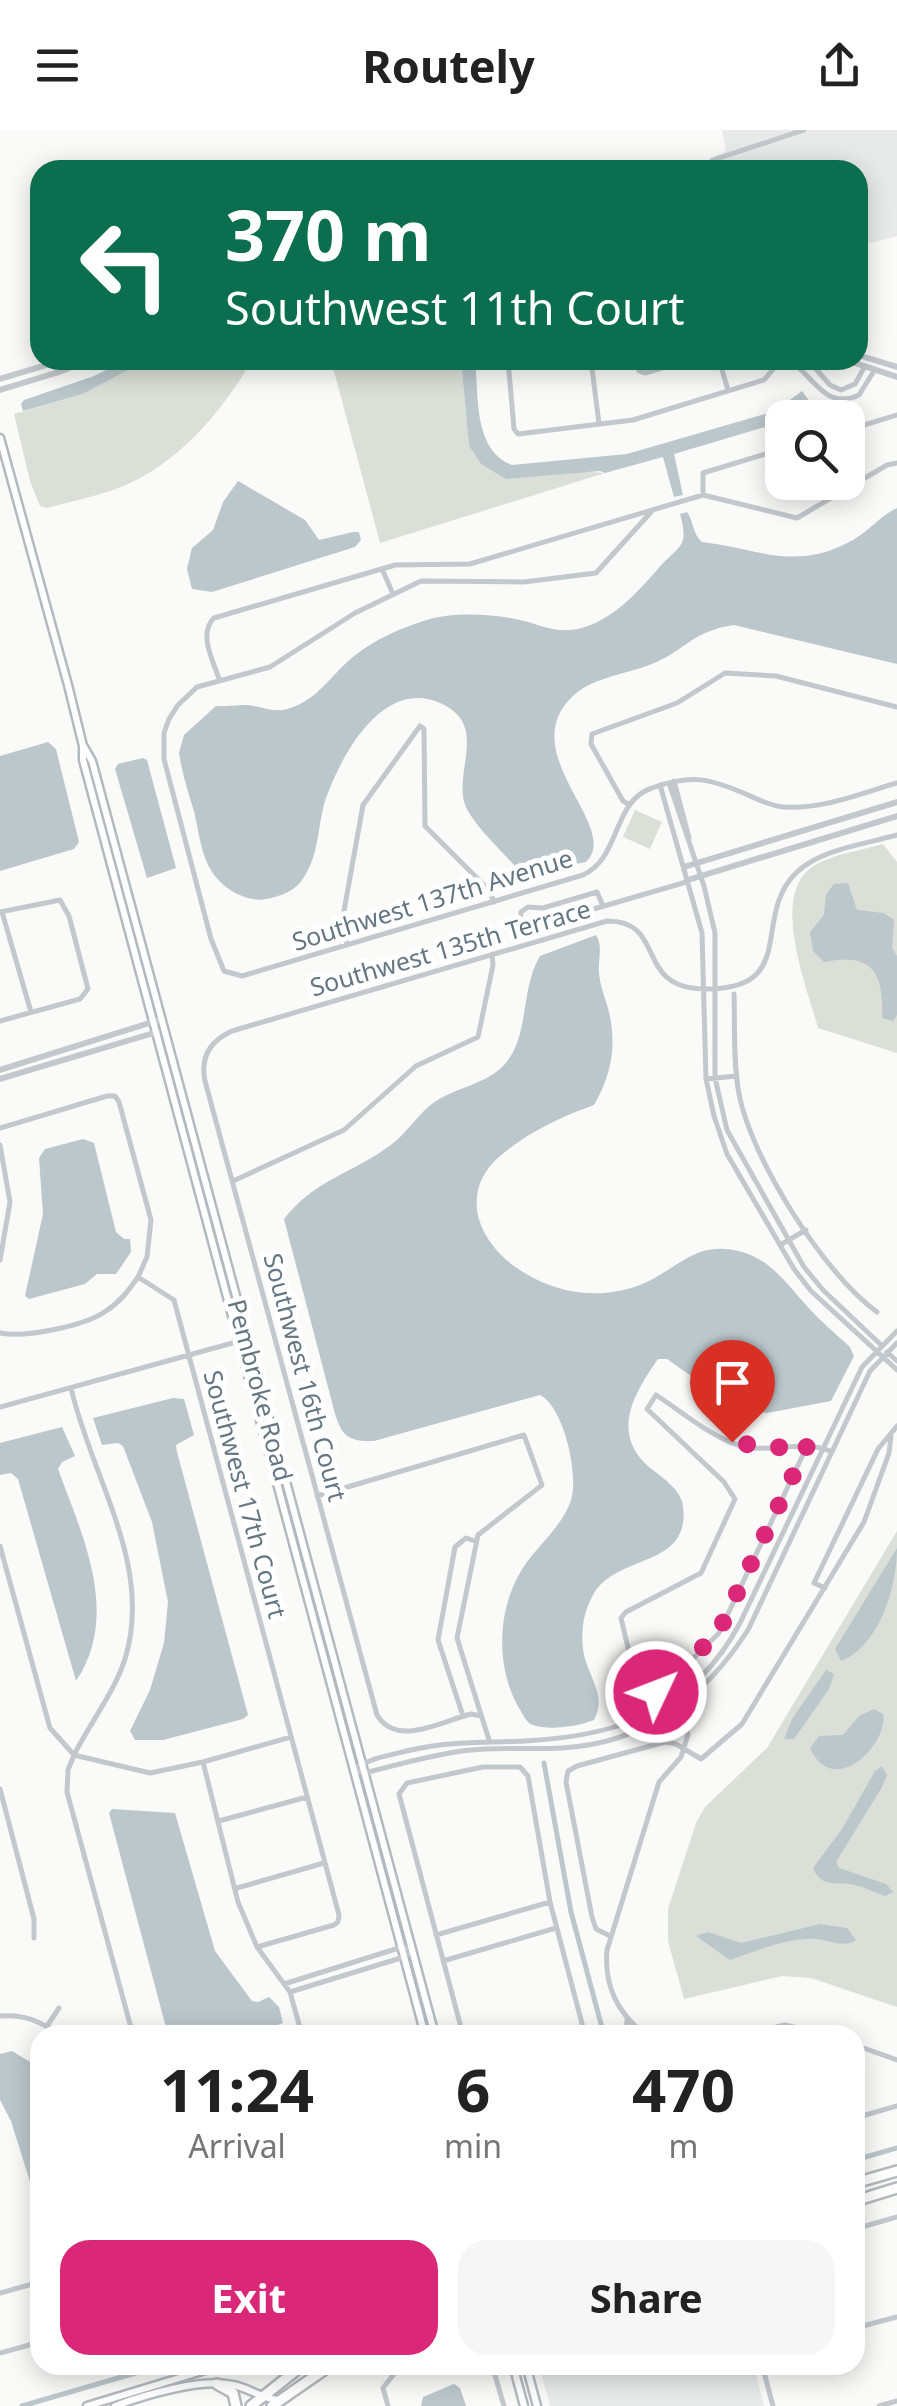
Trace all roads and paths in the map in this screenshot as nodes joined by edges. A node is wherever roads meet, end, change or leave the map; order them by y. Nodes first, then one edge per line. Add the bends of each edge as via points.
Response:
1 (804, 130) edge
2 (713, 160) edge
3 (868, 359) edge
4 (876, 367) junction
5 (897, 367) edge
6 (868, 368) edge
7 (30, 370) edge
8 (59, 370) edge
9 (509, 370) edge
10 (592, 370) edge
11 (721, 370) edge
12 (772, 370) edge
13 (800, 370) edge
14 (817, 370) edge
15 (863, 370) edge
16 (897, 377) edge
17 (0, 379) edge
18 (0, 390) edge
19 (729, 392) junction
20 (897, 416) edge
21 (599, 424) junction
22 (865, 425) edge
23 (0, 438) edge
24 (765, 454) edge
25 (897, 463) edge
26 (703, 494) junction
27 (651, 512) junction
28 (382, 570) junction
29 (393, 594) junction
30 (219, 679) junction
31 (897, 708) edge
32 (83, 746) junction
33 (671, 782) junction
34 (897, 783) edge
35 (660, 786) junction
36 (897, 802) edge
37 (630, 805) junction
38 (897, 816) edge
39 (812, 827) junction
40 (897, 834) edge
41 (816, 840) junction
42 (696, 863) junction
43 (684, 867) junction
44 (700, 875) junction
45 (688, 880) junction
46 (494, 902) junction
47 (602, 906) junction
48 (1, 912) edge
49 (347, 945) junction
50 (492, 954) junction
51 (716, 988) junction
52 (706, 989) junction
53 (734, 994) dead end
54 (31, 1012) junction
55 (162, 1019) junction
56 (0, 1021) edge
57 (152, 1022) junction
58 (164, 1029) junction
59 (155, 1032) junction
60 (208, 1050) joint
61 (0, 1070) edge
62 (738, 1076) junction
63 (715, 1078) junction
64 (0, 1079) edge
65 (706, 1079) junction
66 (0, 1128) edge
67 (0, 1145) edge
68 (232, 1181) junction
69 (806, 1230) junction
70 (787, 1240) junction
71 (780, 1244) junction
72 (0, 1260) edge
73 (138, 1277) junction
74 (877, 1312) dead end
75 (897, 1331) edge
76 (0, 1332) edge
77 (248, 1340) junction
78 (238, 1342) junction
79 (897, 1343) edge
80 (878, 1348) junction
81 (884, 1354) junction
82 (189, 1356) junction
83 (897, 1361) edge
84 (897, 1370) edge
85 (71, 1388) junction
86 (0, 1407) edge
87 (897, 1426) edge
88 (891, 1436) junction
89 (808, 1444) junction
90 (824, 1448) junction
91 (832, 1452) junction
92 (318, 1496) junction
93 (475, 1541) junction
94 (0, 1546) edge
95 (825, 1588) junction
96 (664, 1687) junction
97 (677, 1704) junction
98 (463, 1716) junction
99 (481, 1716) junction
100 (290, 1737) junction
101 (489, 1741) junction
102 (430, 1746) junction
103 (684, 1748) junction
104 (491, 1750) junction
105 (408, 1751) junction
106 (451, 1753) junction
107 (74, 1755) junction
108 (432, 1755) junction
109 (411, 1761) junction
110 (203, 1762) junction
111 (363, 1763) junction
112 (494, 1766) junction
113 (354, 1770) junction
114 (366, 1773) junction
115 (0, 1789) edge
116 (307, 1797) junction
117 (4, 1816) edge
118 (219, 1821) junction
119 (324, 1863) junction
120 (237, 1888) junction
121 (550, 1902) junction
122 (556, 1928) junction
123 (436, 1935) junction
124 (610, 1936) junction
125 (34, 1938) dead end
126 (402, 1946) junction
127 (257, 1947) junction
128 (412, 1950) junction
129 (404, 1957) junction
130 (443, 1961) junction
131 (284, 1984) junction
132 (290, 1992) junction
133 (59, 2008) dead end
134 (0, 2016) edge
135 (627, 2020) junction
136 (45, 2025) edge
137 (48, 2025) edge
138 (130, 2025) edge
139 (299, 2025) edge
140 (422, 2025) edge
141 (432, 2025) edge
142 (460, 2025) edge
143 (583, 2025) edge
144 (627, 2025) edge
145 (633, 2025) edge
146 (865, 2049) edge
147 (897, 2060) edge
148 (897, 2106) edge
149 (865, 2115) edge
150 (897, 2170) edge
151 (865, 2180) edge
152 (897, 2188) edge
153 (865, 2197) edge
154 (897, 2217) edge
155 (865, 2226) edge
156 (30, 2285) edge
157 (0, 2293) edge
158 (897, 2317) edge
159 (865, 2325) edge
160 (30, 2345) edge
161 (0, 2354) edge
162 (189, 2375) edge
163 (290, 2375) edge
164 (317, 2375) edge
165 (394, 2375) edge
166 (495, 2375) edge
167 (516, 2375) edge
168 (529, 2375) edge
169 (765, 2375) edge
170 (217, 2384) junction
171 (261, 2397) junction
172 (897, 2401) edge
173 (276, 2403) edge
174 (87, 2406) edge
175 (115, 2406) edge
176 (236, 2406) edge
177 (251, 2406) edge
178 (388, 2406) edge
179 (504, 2406) edge
180 (524, 2406) edge
181 (537, 2406) edge
182 (773, 2406) edge
183 (879, 2406) edge

1 - 2 street
3 - 4 street
4 - 5 street
4 - 6 street
4 - 13 street via 860,395 838,400
4 - 16 street
7 - 17 street
8 - 18 street
9 - 21 street via 518,434
10 - 21 street
11 - 19 street
12 - 19 street via 764,380
14 - 15 street via 841,390 856,384
19 - 21 street
20 - 22 street
23 - 32 main road, Pembroke Road
24 - 26 street via 704,472
25 - 26 street via 797,518
26 - 27 street
27 - 28 street via 470,564
27 - 29 street via 596,573 524,582 426,579
28 - 29 street
28 - 30 street via 212,620 206,631
29 - 30 street via 270,667
30 - 49 street, Southwest 137th Avenue via 188,694 164,733 166,770 224,971 242,976
31 - 37 street via 776,676 725,674 677,703 592,734
32 - 55 main road, Pembroke Road
32 - 57 main road, Pembroke Road
33 - 34 street via 709,779 787,808
33 - 35 street
33 - 42 street
35 - 37 street via 640,792
35 - 43 street
36 - 39 street
37 - 46 street, Southwest 137th Avenue via 605,859 591,872
38 - 41 street
39 - 41 street
39 - 42 street
40 - 51 street, Southwest 135th Terrace via 802,868 780,898 758,975 741,986
41 - 44 street
42 - 43 street
42 - 44 street
43 - 45 street
44 - 45 street
44 - 51 street via 716,933
45 - 47 street
45 - 52 street
46 - 49 street, Southwest 137th Avenue
46 - 49 street via 426,826 420,726 364,805 342,922
47 - 47 street via 598,892 528,908 520,920 532,927
48 - 54 street
48 - 54 street via 60,900 69,916 86,995
50 - 52 street, Southwest 135th Terrace via 621,922 643,936 667,980
50 - 60 street, Southwest 135th Terrace via 232,1031
50 - 68 street via 478,1037 416,1066 344,1130
51 - 52 street, Southwest 135th Terrace
51 - 63 street
52 - 65 street
53 - 62 street
54 - 56 street
55 - 57 street
55 - 58 main road, Pembroke Road
57 - 59 main road, Pembroke Road
57 - 61 street
58 - 59 street
58 - 77 main road, Pembroke Road
59 - 64 street
59 - 78 main road, Pembroke Road
60 - 68 street, Southwest 16th Court via 204,1075
62 - 63 street
62 - 69 street via 752,1135
63 - 65 street
63 - 70 street via 727,1130
65 - 71 street via 728,1156
66 - 73 street via 115,1096 151,1220 148,1257
67 - 72 street via 10,1202
68 - 92 street, Southwest 16th Court
69 - 70 street
69 - 74 street via 838,1278
70 - 71 street
70 - 80 street
71 - 80 street via 811,1291
73 - 76 street via 98,1316 22,1336
73 - 82 street, Southwest 17th Court via 174,1300
75 - 80 street
77 - 78 street
77 - 111 main road, Pembroke Road
78 - 82 street
78 - 113 main road, Pembroke Road
79 - 81 street
80 - 81 street
80 - 90 street via 862,1367
81 - 83 street
81 - 84 street
81 - 91 street
82 - 85 street
82 - 100 street, Southwest 17th Court
85 - 86 street
85 - 107 street via 126,1551 132,1594 126,1657
87 - 88 street
88 - 95 street via 872,1508
88 - 95 street via 878,1449 814,1583
89 - 90 street
89 - 96 street via 718,1633
89 - 96 street via 740,1446 656,1395 647,1409 735,1500 701,1574 621,1618 639,1695
90 - 91 street
90 - 97 street via 735,1633
91 - 97 street via 748,1630 705,1687
92 - 93 street via 524,1435 542,1484
92 - 98 street, Southwest 16th Court via 376,1715 400,1732
93 - 98 street via 466,1538 455,1547 438,1640
93 - 99 street via 457,1638
94 - 107 street via 50,1728
95 - 103 street via 742,1724 701,1759
96 - 97 street
97 - 101 street via 604,1732
97 - 103 street via 688,1728
97 - 104 street via 620,1738
98 - 99 street
99 - 101 street
100 - 110 street
100 - 116 street, Southwest 17th Court
101 - 102 street
101 - 104 street
102 - 105 street
102 - 108 street
103 - 124 street via 659,1782
103 - 124 street via 664,1742 568,1771 592,1917 596,1929
104 - 106 street
104 - 112 street
105 - 109 street
105 - 111 street
106 - 108 street
106 - 109 street
107 - 110 street via 150,1773
107 - 138 street via 67,1792
108 - 109 street
109 - 114 street
110 - 118 street
111 - 113 street
111 - 114 main road, Pembroke Road
112 - 121 street via 525,1772
112 - 123 street via 407,1783 400,1790
113 - 114 street
113 - 126 main road, Pembroke Road
114 - 128 main road, Pembroke Road
115 - 117 street
116 - 118 street
116 - 119 street, Southwest 17th Court
117 - 125 street
118 - 120 street
119 - 120 street
119 - 127 street, Southwest 17th Court via 338,1922
120 - 127 street
121 - 122 street
121 - 123 street
122 - 130 street
122 - 143 street
123 - 130 street
124 - 135 street via 608,1978
126 - 128 street
126 - 129 main road, Pembroke Road
126 - 131 street
127 - 131 street
128 - 129 street
128 - 141 main road, Pembroke Road
129 - 132 street
129 - 140 main road, Pembroke Road
130 - 142 street
131 - 132 street
132 - 139 street
133 - 137 street
134 - 136 street
135 - 144 street
135 - 145 street
146 - 147 street
148 - 149 street
150 - 151 highway
152 - 153 highway
154 - 155 street
156 - 157 street
158 - 159 street
160 - 161 street
162 - 174 main road
163 - 171 highway
164 - 173 highway
165 - 178 street via 383,2388
166 - 179 street
167 - 180 main road
168 - 181 main road
169 - 182 street
170 - 171 main road
170 - 175 main road
170 - 176 highway via 233,2393
171 - 173 main road
171 - 177 highway
172 - 183 street

